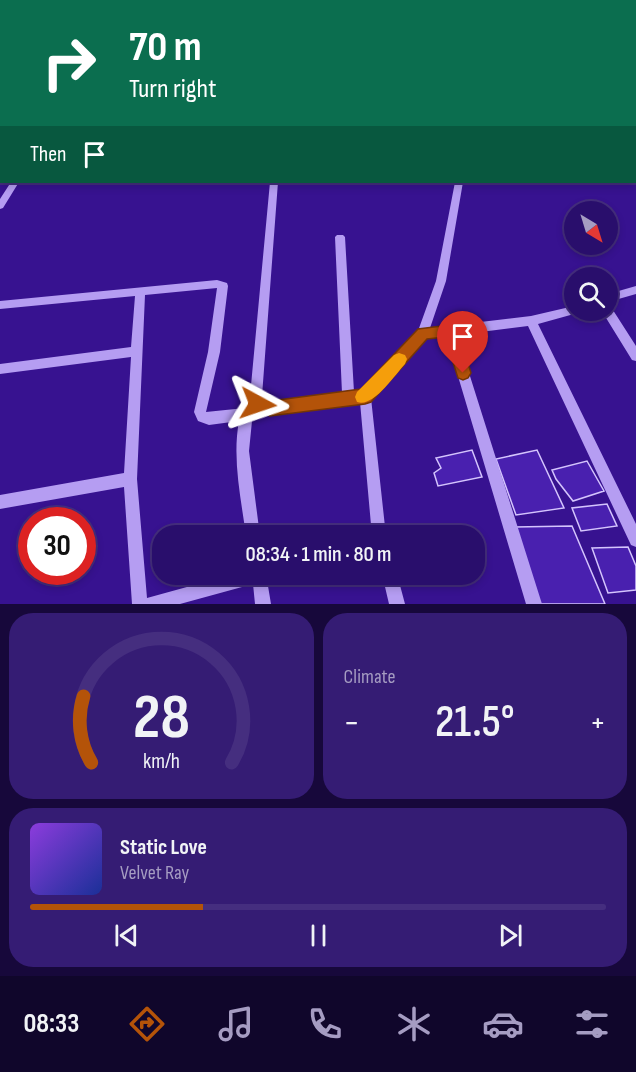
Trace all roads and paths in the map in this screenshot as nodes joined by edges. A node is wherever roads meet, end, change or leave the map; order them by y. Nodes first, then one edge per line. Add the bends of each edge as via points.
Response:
1 (14, 183) edge
2 (274, 183) edge
3 (459, 183) edge
4 (0, 206) edge
5 (340, 237) dead end
6 (636, 290) edge
7 (140, 291) junction
8 (618, 295) edge
9 (0, 305) edge
10 (564, 313) edge
11 (531, 321) junction
12 (614, 321) edge
13 (450, 331) junction
14 (423, 334) junction
15 (137, 351) junction
16 (636, 356) edge
17 (0, 369) edge
18 (365, 396) junction
19 (348, 399) junction
20 (258, 404) junction
21 (246, 414) junction
22 (130, 479) junction
23 (0, 502) edge
24 (251, 525) edge
25 (378, 525) edge
26 (636, 540) edge
27 (223, 585) edge
28 (262, 585) edge
29 (392, 585) edge
30 (140, 604) edge
31 (151, 604) edge
32 (263, 604) edge
33 (397, 604) edge
34 (534, 604) edge

1 - 4 street
2 - 20 street
3 - 14 street via 441,282
5 - 19 street
6 - 8 street
7 - 9 street
7 - 15 street
7 - 21 street via 223,286 200,412 209,419
10 - 11 street
11 - 13 street
11 - 26 street
12 - 16 street
13 - 14 street
13 - 34 street
14 - 18 street
15 - 17 street
15 - 22 street
18 - 19 street
18 - 25 street
19 - 20 street via 270,409
20 - 21 street
21 - 24 street via 244,473
22 - 23 street
22 - 30 street
27 - 31 street
28 - 32 street
29 - 33 street

